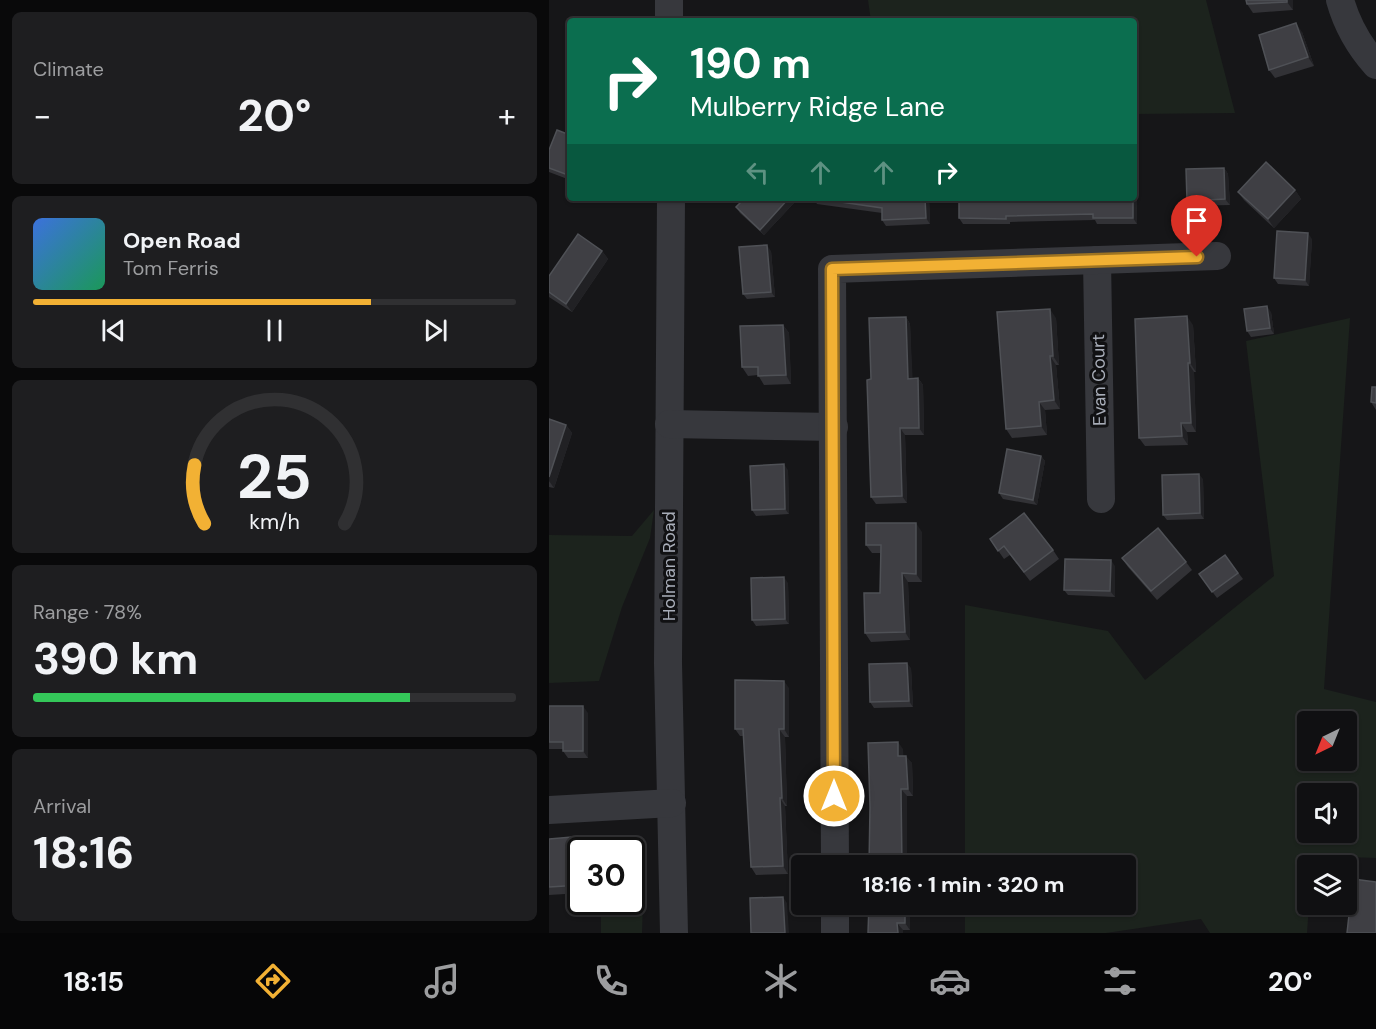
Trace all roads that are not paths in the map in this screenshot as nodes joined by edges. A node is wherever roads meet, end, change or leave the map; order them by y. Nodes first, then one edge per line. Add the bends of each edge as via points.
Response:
1 (669, 0) edge
2 (1340, 0) edge
3 (669, 18) edge
4 (1376, 65) edge
5 (671, 201) edge
6 (1217, 256) dead end
7 (1097, 260) junction
8 (669, 424) junction
9 (834, 427) junction
10 (1101, 499) dead end
11 (672, 803) junction
12 (549, 810) edge
13 (835, 855) edge
14 (835, 915) edge
15 (674, 933) edge
16 (835, 933) edge

1 - 3 street
2 - 4 street via 1346,21
5 - 8 street, Holman Road
6 - 7 street
7 - 9 street via 832,269
7 - 10 street, Evan Court
8 - 9 street
8 - 11 street, Holman Road
9 - 13 street
11 - 12 street
11 - 15 street, Holman Road
14 - 16 street

